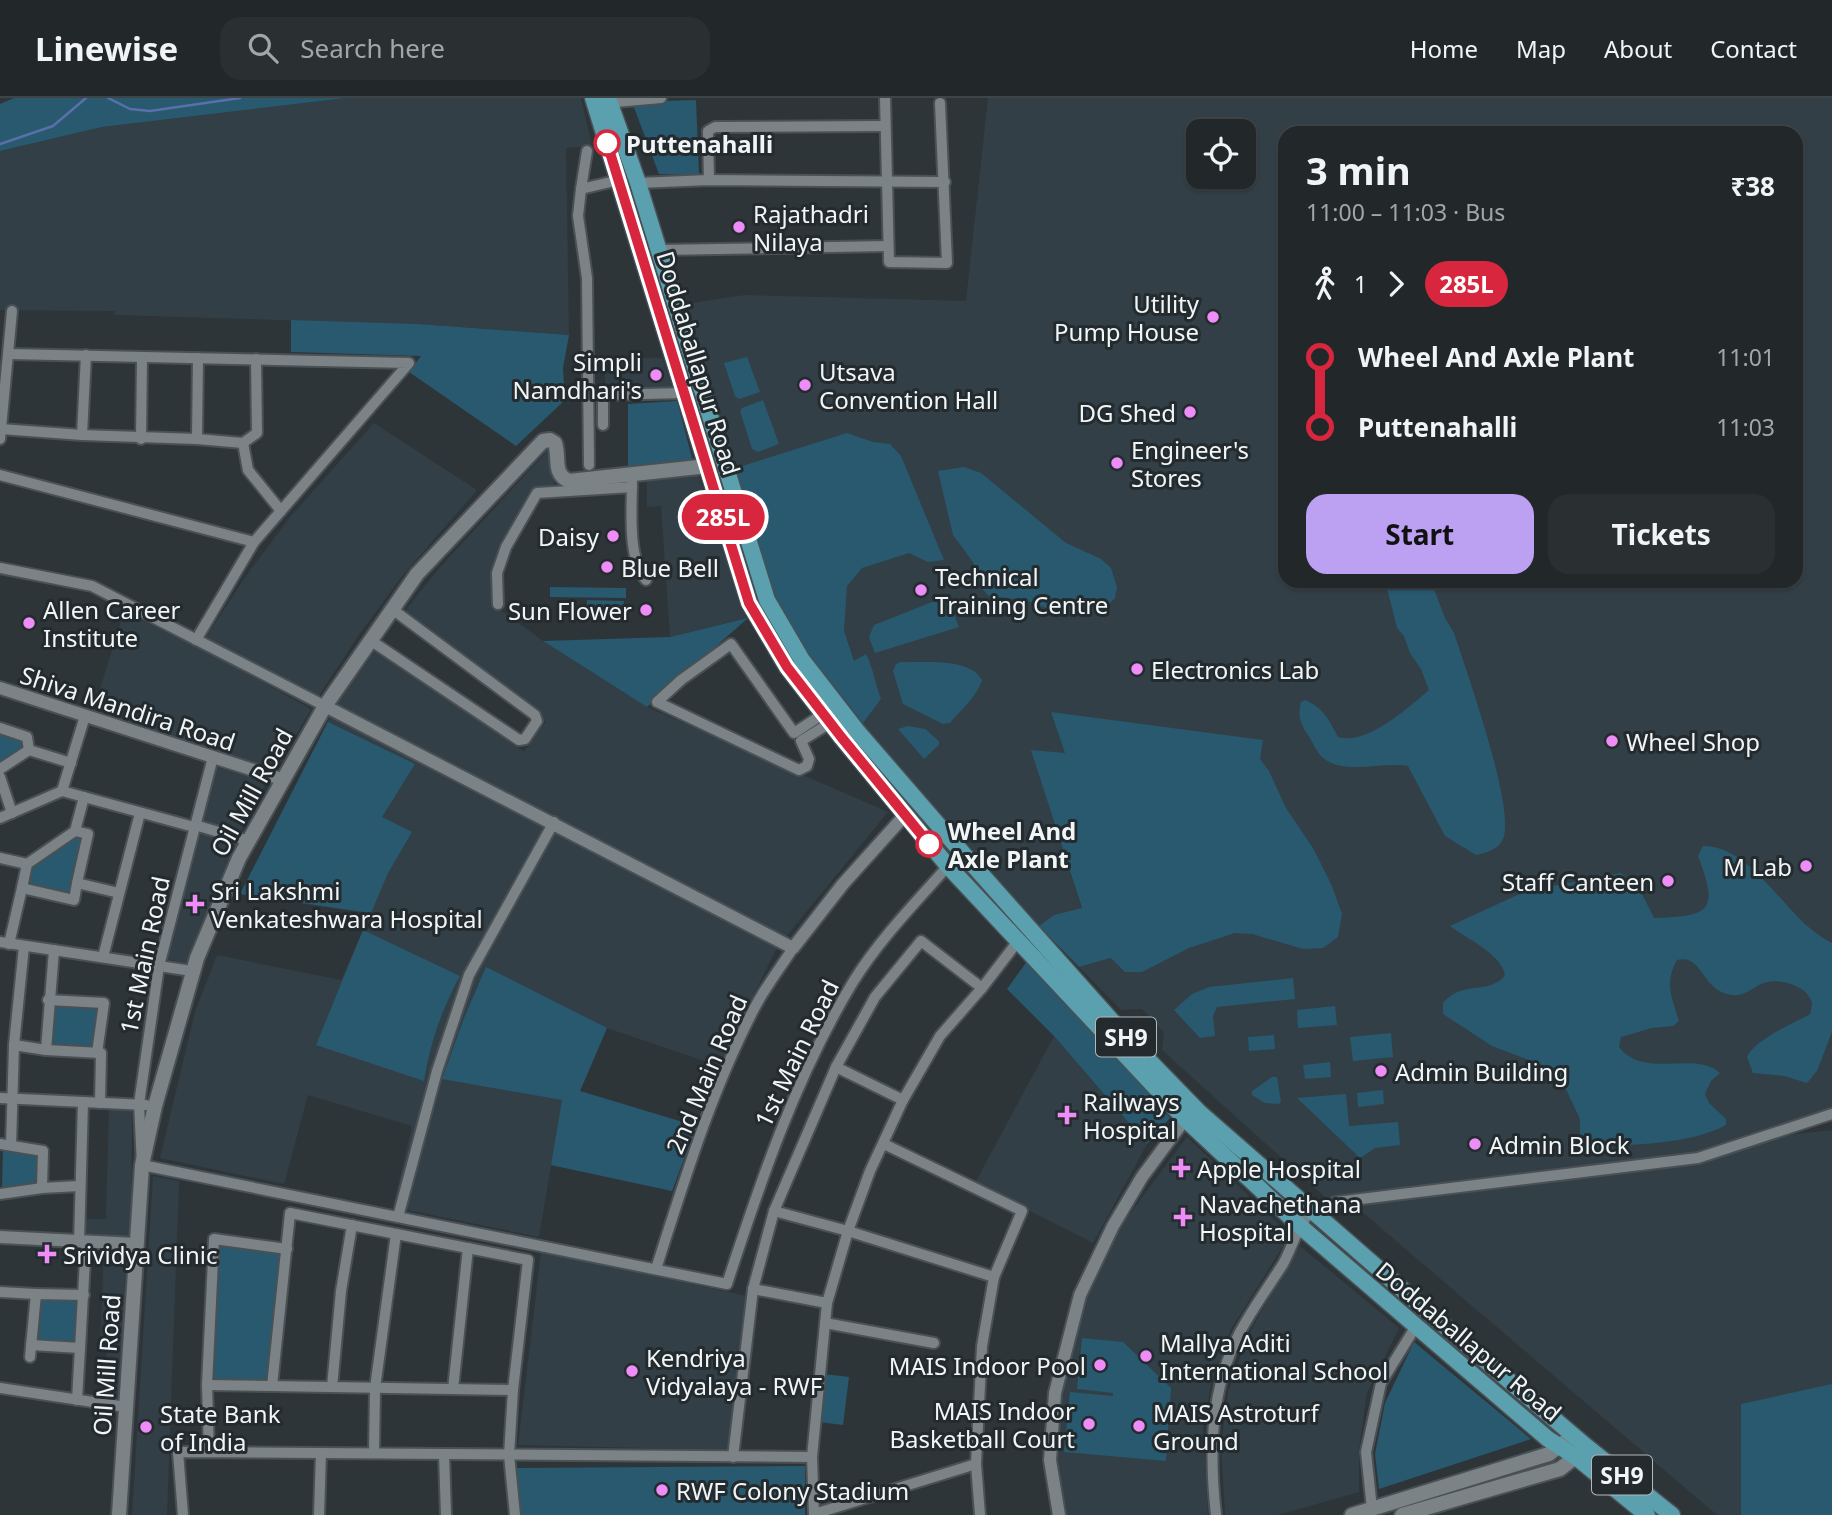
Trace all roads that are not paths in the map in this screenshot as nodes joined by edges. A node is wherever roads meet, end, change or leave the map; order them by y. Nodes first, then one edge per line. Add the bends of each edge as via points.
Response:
1 (660, 98) edge
2 (885, 98) edge
3 (601, 101) edge
4 (940, 103) dead end
5 (885, 126) junction
6 (587, 150) dead end
7 (618, 180) junction
8 (709, 180) junction
9 (887, 181) junction
10 (945, 182) junction
11 (638, 183) junction
12 (581, 189) junction
13 (888, 246) junction
14 (659, 250) junction
15 (12, 311) dead end
16 (9, 354) junction
17 (86, 355) junction
18 (142, 357) junction
19 (198, 358) junction
20 (256, 359) junction
21 (685, 393) junction
22 (1, 407) edge
23 (603, 425) dead end
24 (1, 434) edge
25 (82, 435) junction
26 (141, 439) junction
27 (197, 439) junction
28 (243, 443) junction
29 (589, 466) dead end
30 (708, 466) junction
31 (0, 475) edge
32 (632, 481) junction
33 (568, 486) junction
34 (281, 511) junction
35 (254, 542) junction
36 (0, 568) edge
37 (646, 580) dead end
38 (498, 604) dead end
39 (392, 609) junction
40 (370, 639) junction
41 (196, 640) junction
42 (0, 688) edge
43 (325, 706) junction
44 (85, 716) junction
45 (827, 718) junction
46 (0, 728) edge
47 (797, 737) junction
48 (854, 740) junction
49 (29, 750) junction
50 (213, 757) junction
51 (71, 763) junction
52 (0, 769) edge
53 (0, 776) edge
54 (284, 780) junction
55 (62, 791) junction
56 (84, 797) junction
57 (12, 813) junction
58 (140, 813) junction
59 (905, 815) junction
60 (0, 818) edge
61 (554, 822) junction
62 (195, 826) junction
63 (75, 831) junction
64 (249, 841) junction
65 (0, 859) edge
66 (27, 864) junction
67 (948, 866) junction
68 (77, 883) junction
69 (22, 888) junction
70 (119, 893) junction
71 (1018, 942) junction
72 (5, 943) edge
73 (24, 946) junction
74 (793, 948) junction
75 (54, 950) junction
76 (103, 957) junction
77 (159, 966) junction
78 (192, 971) junction
79 (982, 988) junction
80 (48, 1000) junction
81 (13, 1045) junction
82 (46, 1050) junction
83 (97, 1053) junction
84 (836, 1067) junction
85 (6, 1099) edge
86 (903, 1100) junction
87 (83, 1102) junction
88 (100, 1103) junction
89 (139, 1104) junction
90 (155, 1106) junction
91 (1832, 1114) edge
92 (1185, 1119) junction
93 (6, 1144) edge
94 (884, 1144) junction
95 (142, 1165) junction
96 (79, 1186) junction
97 (42, 1188) junction
98 (0, 1194) edge
99 (774, 1211) junction
100 (1312, 1211) junction
101 (398, 1217) junction
102 (352, 1225) junction
103 (1301, 1227) junction
104 (848, 1231) junction
105 (396, 1234) junction
106 (0, 1237) edge
107 (83, 1242) junction
108 (136, 1244) junction
109 (468, 1248) junction
110 (287, 1249) junction
111 (656, 1269) junction
112 (994, 1277) junction
113 (753, 1289) junction
114 (0, 1292) edge
115 (36, 1293) junction
116 (85, 1295) junction
117 (827, 1303) junction
118 (825, 1323) junction
119 (1416, 1326) junction
120 (934, 1343) dead end
121 (31, 1345) junction
122 (80, 1348) junction
123 (30, 1357) dead end
124 (207, 1385) junction
125 (272, 1386) junction
126 (331, 1387) junction
127 (0, 1388) edge
128 (375, 1388) junction
129 (453, 1389) junction
130 (513, 1390) junction
131 (77, 1400) junction
132 (126, 1407) junction
133 (1566, 1440) junction
134 (209, 1452) junction
135 (1582, 1452) junction
136 (321, 1453) junction
137 (374, 1453) junction
138 (444, 1454) junction
139 (509, 1455) junction
140 (733, 1457) junction
141 (812, 1457) junction
142 (976, 1464) junction
143 (1372, 1509) junction
144 (814, 1514) edge
145 (119, 1515) edge
146 (183, 1515) edge
147 (318, 1515) edge
148 (446, 1515) edge
149 (515, 1515) edge
150 (981, 1515) edge
151 (1059, 1515) edge
152 (1216, 1515) edge
153 (1352, 1515) edge
154 (1402, 1515) edge
155 (1647, 1515) edge
156 (1672, 1515) edge

1 - 3 street
2 - 5 street
3 - 7 main road, Doddaballapur Road / SH9
3 - 11 main road, Doddaballapur Road / SH9
4 - 10 street
5 - 8 street via 715,127 708,131
5 - 9 street
6 - 12 street
7 - 12 street
7 - 21 main road, Doddaballapur Road / SH9
8 - 9 street
8 - 11 street
9 - 10 street
9 - 13 street
10 - 13 street via 947,263 889,262
11 - 14 main road, Doddaballapur Road / SH9
12 - 29 street via 578,216 587,278
13 - 14 street
14 - 48 main road, Doddaballapur Road / SH9 via 767,600
15 - 16 street
16 - 17 street
16 - 22 street
17 - 18 street
17 - 25 street
18 - 19 street
18 - 26 street
19 - 20 street
19 - 27 street
20 - 28 street via 257,433
20 - 34 street via 409,363
21 - 23 street via 603,395
21 - 30 main road, Doddaballapur Road / SH9
22 - 24 street
24 - 25 street
25 - 26 street
26 - 27 street
27 - 28 street
28 - 34 street via 248,470
30 - 32 main road
30 - 45 main road, Doddaballapur Road / SH9 via 749,603 787,667
31 - 35 street
32 - 33 main road
32 - 37 street via 632,539 639,573
33 - 38 street via 537,493 506,547 497,573
33 - 39 main road, Oil Mill Road via 558,472 555,443 543,441 417,574
34 - 35 street
35 - 41 street
36 - 41 street via 92,586
39 - 40 main road, Oil Mill Road
39 - 40 street via 535,715 537,721 525,739 519,740
40 - 43 main road, Oil Mill Road
41 - 43 street
42 - 44 street, Shiva Mandira Road
43 - 54 main road, Oil Mill Road
43 - 61 street
44 - 50 street, Shiva Mandira Road
44 - 51 street
45 - 47 street
45 - 48 main road, Doddaballapur Road / SH9
46 - 49 street via 27,737
47 - 47 street via 809,759 799,770 657,702 731,644
48 - 59 main road, Doddaballapur Road / SH9
48 - 100 main road, Doddaballapur Road / SH9 via 957,847 1128,1039 1200,1113
49 - 51 street
49 - 52 street
50 - 54 street, Shiva Mandira Road
50 - 62 street, 1st Main Road
51 - 55 street
53 - 57 street
54 - 64 main road, Oil Mill Road
55 - 56 street
55 - 57 street
56 - 58 street
56 - 63 street
57 - 60 street
58 - 62 street
58 - 70 street
59 - 67 main road, Doddaballapur Road / SH9
59 - 74 street, 2nd Main Road
61 - 74 street
61 - 101 street via 469,975 437,1071
62 - 64 street
62 - 77 street, 1st Main Road
63 - 66 street
63 - 68 street via 88,834
64 - 78 main road, Oil Mill Road
65 - 66 street
66 - 69 street
67 - 71 main road, Doddaballapur Road / SH9
67 - 111 street, 1st Main Road via 901,918 855,980 824,1034 757,1192 727,1284
68 - 69 street via 74,900
68 - 70 street
69 - 72 street
70 - 76 street
71 - 79 street
71 - 92 main road, Doddaballapur Road / SH9
72 - 73 street
73 - 75 street
73 - 81 street
74 - 111 street, 2nd Main Road via 756,1005 726,1070
75 - 76 street
75 - 80 street
76 - 77 street
77 - 78 street
77 - 89 street, 1st Main Road
78 - 90 main road, Oil Mill Road
79 - 84 street via 920,941 875,998
79 - 86 street via 940,1036
80 - 82 street
80 - 83 street via 104,1003
81 - 82 street
81 - 85 street
82 - 83 street
83 - 88 street via 101,1053
84 - 86 street
84 - 99 street
85 - 87 street
85 - 93 street
86 - 94 street
87 - 88 street
87 - 96 street
88 - 89 street
89 - 90 street
89 - 95 street, 1st Main Road
90 - 95 main road, Oil Mill Road
91 - 100 street via 1698,1158 1336,1202
92 - 103 main road, Doddaballapur Road / SH9
92 - 151 street via 1142,1177 1080,1295 1055,1393 1050,1460
93 - 97 street via 43,1151
94 - 104 street
94 - 112 street via 1021,1210
95 - 101 street
95 - 108 main road, Oil Mill Road
96 - 97 street
96 - 107 street
97 - 98 street
99 - 104 street
99 - 113 street
100 - 103 street
100 - 133 main road, Doddaballapur Road / SH9
101 - 111 street
102 - 105 street
102 - 110 street via 290,1213
102 - 126 street
103 - 119 main road, Doddaballapur Road / SH9
103 - 152 street via 1240,1333 1219,1383 1212,1429
104 - 112 street
104 - 117 street
105 - 109 street
105 - 128 street
106 - 107 street
107 - 108 street
107 - 116 street
108 - 132 main road, Oil Mill Road
109 - 129 street
109 - 130 street via 528,1260
110 - 124 street via 214,1239
110 - 125 street
112 - 142 street via 982,1346
113 - 117 street
113 - 140 street
114 - 115 street
115 - 116 street
115 - 121 street
116 - 122 street
117 - 118 street
118 - 120 street
118 - 141 street
119 - 133 main road, Doddaballapur Road / SH9 via 1548,1438
119 - 143 street via 1381,1383 1366,1452
121 - 122 street
121 - 123 street
122 - 131 street
124 - 125 street
124 - 134 street
125 - 126 street
126 - 128 street
127 - 131 street
128 - 129 street
128 - 137 street
129 - 130 street
130 - 139 street
131 - 132 street
132 - 145 main road, Oil Mill Road
133 - 135 main road, SH9
133 - 143 main road via 1549,1454
134 - 136 street
134 - 146 street via 178,1452
135 - 154 main road via 1560,1469
135 - 155 main road, SH9
135 - 156 main road, SH9
136 - 137 street
136 - 147 street
137 - 138 street
138 - 139 street
138 - 148 street
139 - 140 street
139 - 149 street
140 - 141 street
141 - 144 street
142 - 144 street
142 - 150 street
143 - 153 main road

